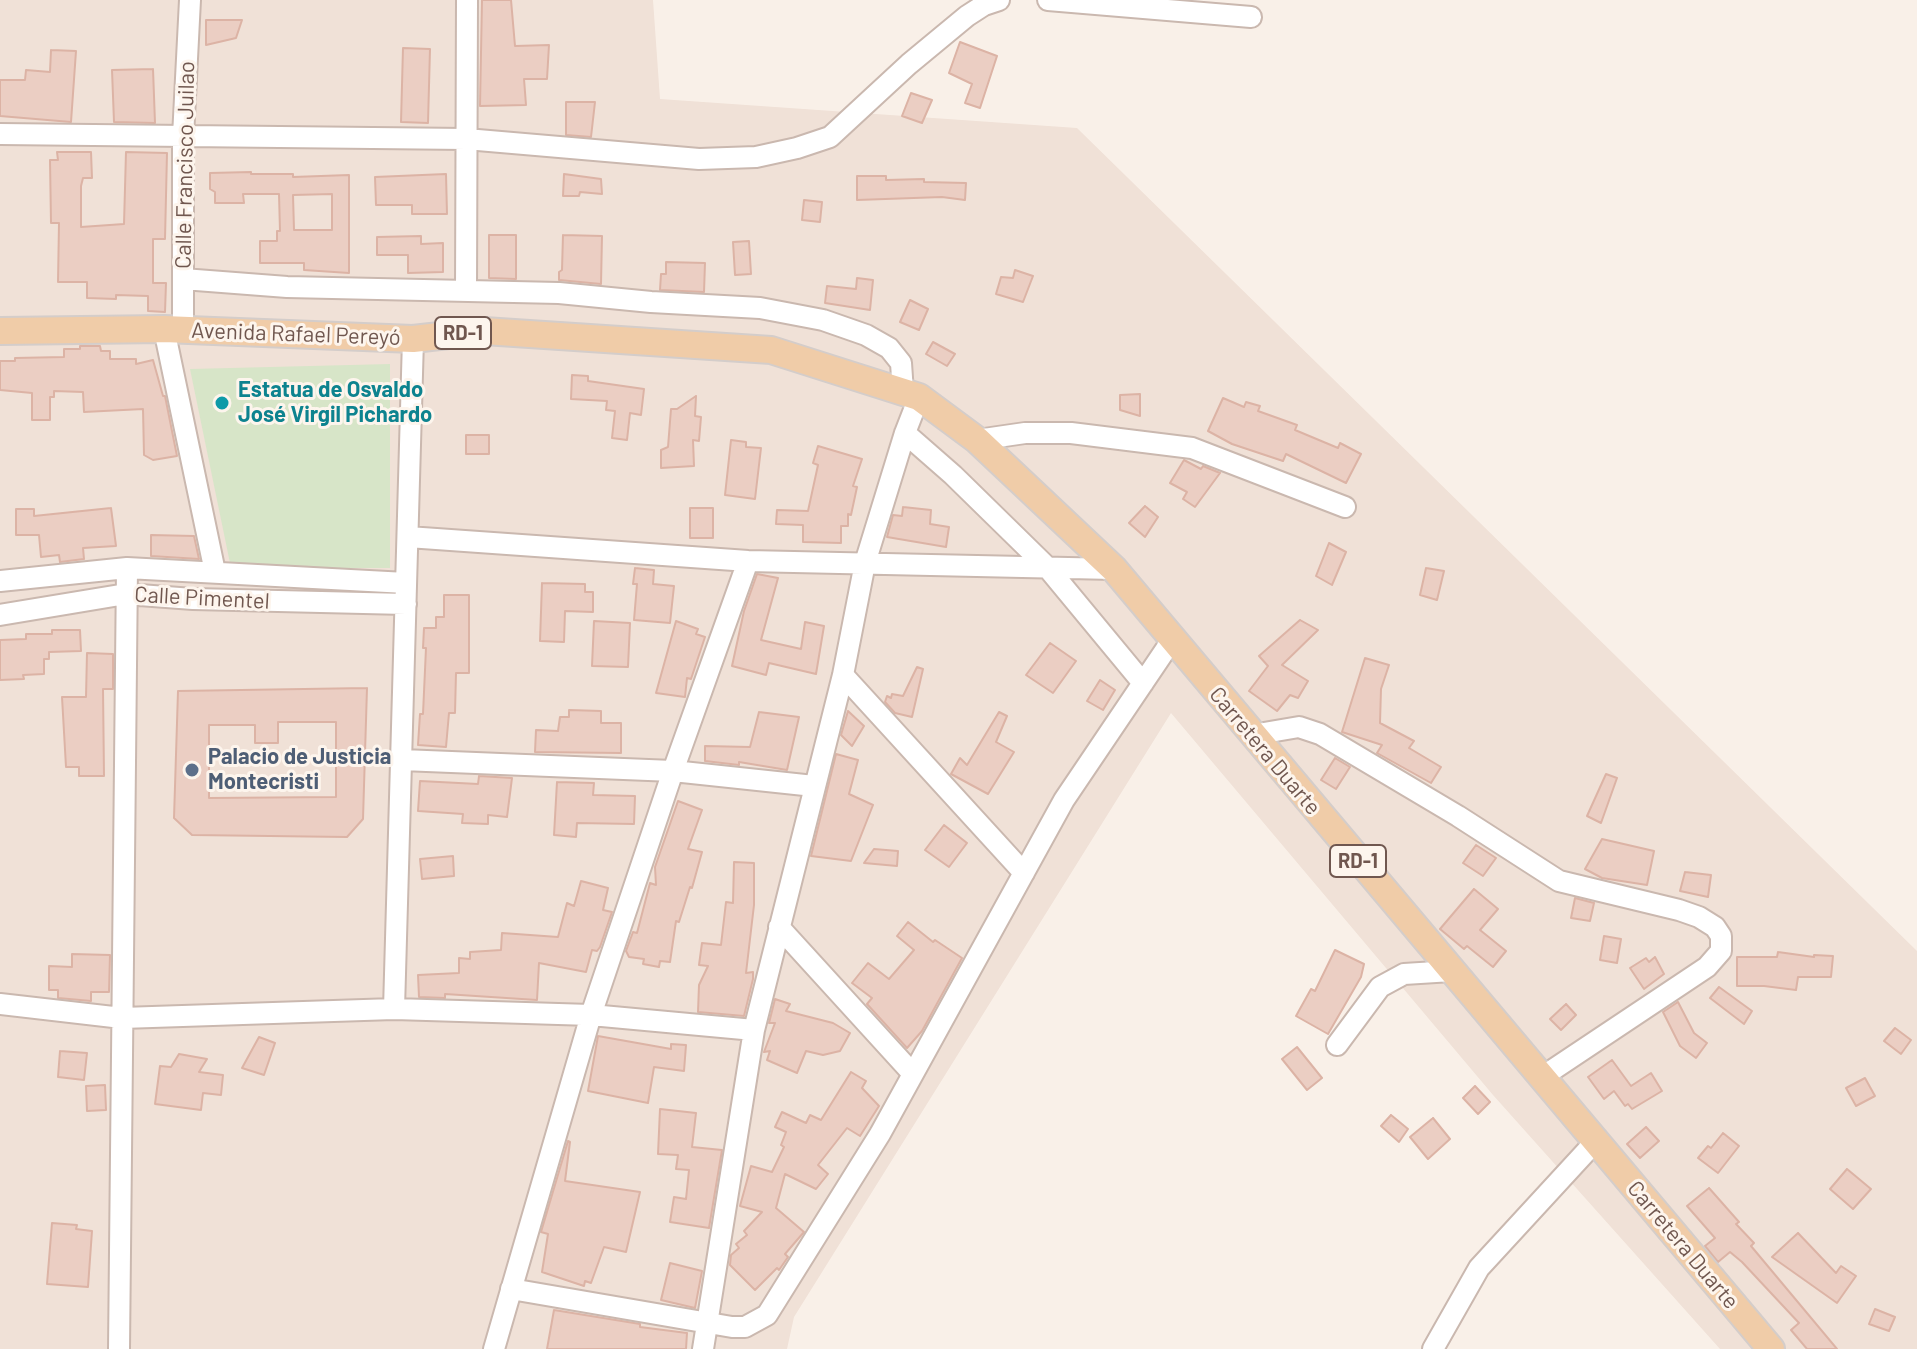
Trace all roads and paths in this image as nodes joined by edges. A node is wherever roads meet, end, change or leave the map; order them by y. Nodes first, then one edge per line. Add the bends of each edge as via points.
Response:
1 (190, 0) edge
2 (467, 0) edge
3 (999, 0) edge
4 (1048, 0) edge
5 (965, 8) edge
6 (1251, 17) dead end
7 (0, 134) edge
8 (183, 137) junction
9 (466, 139) junction
10 (183, 279) junction
11 (466, 290) junction
12 (174, 330) junction
13 (0, 331) edge
14 (33, 331) junction
15 (0, 337) edge
16 (413, 339) junction
17 (911, 395) junction
18 (905, 433) junction
19 (977, 440) junction
20 (1345, 507) dead end
21 (408, 537) junction
22 (748, 561) junction
23 (865, 563) junction
24 (1047, 567) junction
25 (127, 568) junction
26 (1114, 569) junction
27 (215, 572) junction
28 (0, 581) edge
29 (406, 583) junction
30 (126, 594) junction
31 (406, 604) junction
32 (0, 615) edge
33 (1172, 640) junction
34 (843, 675) junction
35 (1143, 683) junction
36 (1252, 735) junction
37 (402, 760) junction
38 (673, 771) junction
39 (814, 786) junction
40 (1024, 873) junction
41 (779, 927) junction
42 (1452, 971) junction
43 (0, 1004) edge
44 (394, 1009) junction
45 (591, 1015) junction
46 (122, 1018) junction
47 (754, 1030) junction
48 (1337, 1045) dead end
49 (913, 1074) junction
50 (1542, 1077) junction
51 (1595, 1142) junction
52 (511, 1289) junction
53 (706, 1324) junction
54 (119, 1349) edge
55 (494, 1349) edge
56 (703, 1349) edge
57 (1433, 1349) edge
58 (1771, 1349) edge

1 - 8 street, Calle Francisco Juilao
2 - 9 street
3 - 5 street
4 - 6 street
5 - 9 street via 830,137 797,148 756,157 699,159
7 - 8 street
8 - 9 street
8 - 10 street, Calle Francisco Juilao
9 - 11 street
10 - 11 street
10 - 12 street, Calle Francisco Juilao
11 - 17 street via 760,308 823,320 889,348 901,363
12 - 14 main road, Avenida Rafael Pereyó / RD-1
12 - 16 main road, Avenida Rafael Pereyó / RD-1
12 - 27 street, Calle Francisco Juilao
13 - 14 main road, Avenida Rafael Pereyó / RD-1
14 - 15 street
16 - 17 main road, Avenida Rafael Pereyó / RD-1 via 484,331 771,350
16 - 21 street
17 - 18 street
17 - 19 main road, Carretera Duarte / RD-1
18 - 23 street
18 - 24 street
19 - 20 street via 1071,433 1192,448
19 - 26 main road, Carretera Duarte / RD-1
21 - 22 street
21 - 29 street
22 - 23 street
22 - 38 street
23 - 24 street
23 - 34 street
24 - 26 street
24 - 35 street
25 - 27 street, Calle Pimentel
25 - 28 street, Calle Pimentel
25 - 30 street
26 - 33 main road, Carretera Duarte / RD-1
27 - 29 street, Calle Pimentel
29 - 31 street
30 - 31 street, Calle Pimentel
30 - 32 street, Calle Pimentel
30 - 46 street
31 - 37 street
33 - 35 street
33 - 36 main road, Carretera Duarte / RD-1
34 - 39 street
34 - 40 street
35 - 40 street via 1064,800
36 - 42 main road, Carretera Duarte / RD-1
36 - 50 street via 1299,727 1320,734 1559,881 1679,910 1715,927 1721,951 1707,967
37 - 38 street
37 - 44 street
38 - 39 street
38 - 45 street
39 - 41 street
40 - 49 street
41 - 47 street
41 - 49 street
42 - 48 street via 1404,974 1380,987
42 - 50 main road, Carretera Duarte / RD-1
43 - 46 street
44 - 45 street
44 - 46 street
45 - 47 street
45 - 52 street
46 - 54 street
47 - 53 street
49 - 53 street via 767,1315 745,1327
50 - 51 main road, Carretera Duarte / RD-1
51 - 57 street via 1479,1268
51 - 58 main road, Carretera Duarte / RD-1
52 - 53 street
52 - 55 street
53 - 56 street

